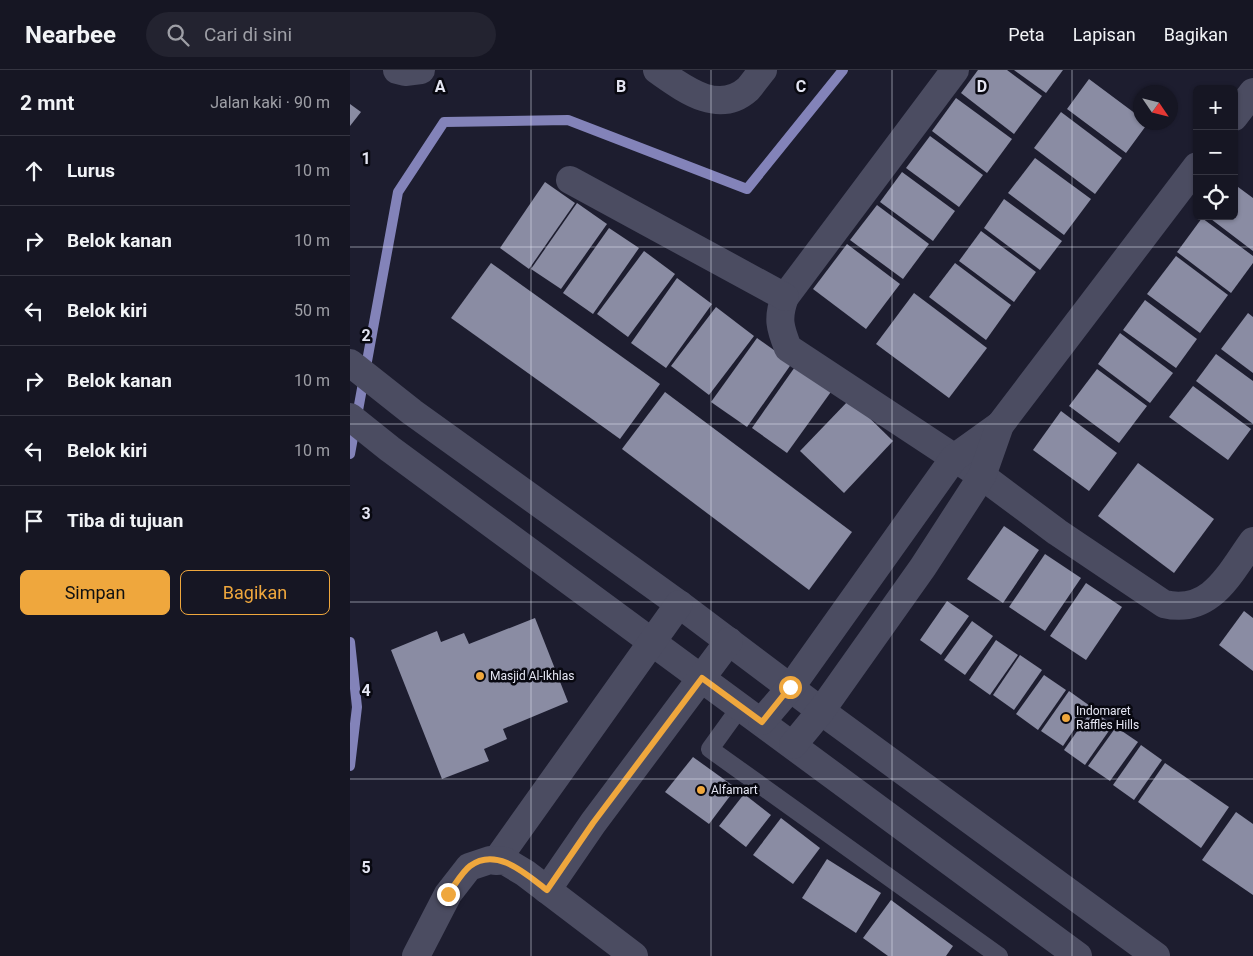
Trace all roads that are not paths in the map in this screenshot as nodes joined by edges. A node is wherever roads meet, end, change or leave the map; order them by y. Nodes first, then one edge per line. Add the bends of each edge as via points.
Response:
1 (397, 70) edge
2 (421, 70) edge
3 (657, 70) edge
4 (763, 70) edge
5 (955, 70) edge
6 (1253, 92) edge
7 (1238, 112) edge
8 (1193, 171) edge
9 (570, 180) dead end
10 (785, 297) junction
11 (350, 363) edge
12 (350, 416) edge
13 (1000, 425) junction
14 (954, 458) junction
15 (982, 476) junction
16 (1253, 542) edge
17 (680, 604) junction
18 (729, 641) junction
19 (652, 642) junction
20 (702, 678) junction
21 (790, 687) junction
22 (821, 712) junction
23 (751, 714) junction
24 (792, 745) junction
25 (496, 861) junction
26 (547, 890) junction
27 (416, 956) edge
28 (634, 956) edge
29 (999, 956) edge
30 (1078, 956) edge
31 (1156, 956) edge

1 - 2 street
3 - 4 street via 694,95 723,102 747,90
5 - 10 street
6 - 7 street
8 - 13 street
9 - 10 street
10 - 14 street via 779,314 788,348
11 - 17 street via 412,412
12 - 19 street
13 - 14 street
13 - 15 street
14 - 15 street
14 - 21 street
15 - 16 street via 1057,532 1148,594 1170,605 1192,605 1204,600 1219,588
15 - 22 street via 923,567
17 - 18 street
17 - 19 street
18 - 20 street
18 - 21 street
19 - 20 street
19 - 25 street
20 - 23 street
20 - 26 street
21 - 22 street
21 - 23 street
22 - 24 street
22 - 31 street
23 - 24 street
23 - 29 lane via 710,749
24 - 30 street
25 - 26 street via 505,861
25 - 27 street via 477,862 469,867 448,894
26 - 28 street

